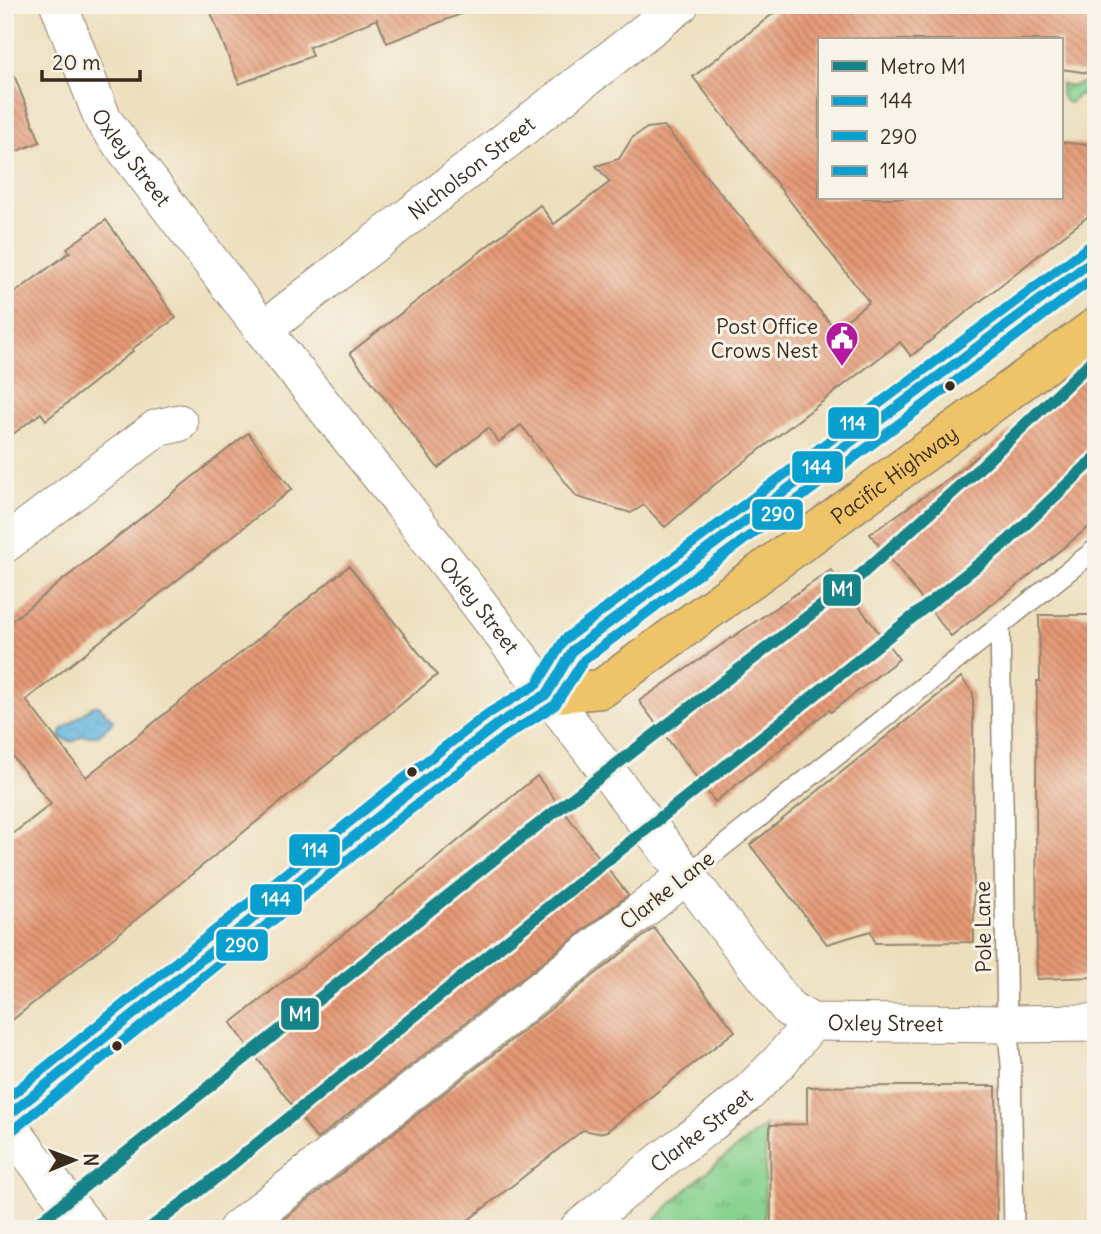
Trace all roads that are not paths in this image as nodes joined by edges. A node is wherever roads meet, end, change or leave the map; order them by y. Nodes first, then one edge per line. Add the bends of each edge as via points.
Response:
1 (59, 5) edge
2 (680, 5) edge
3 (1096, 258) edge
4 (1096, 327) edge
5 (263, 330) junction
6 (179, 423) dead end
7 (5, 544) edge
8 (1096, 549) edge
9 (1000, 625) junction
10 (547, 694) junction
11 (687, 875) junction
12 (812, 1022) junction
13 (1007, 1024) junction
14 (1096, 1024) edge
15 (5, 1120) edge
16 (1008, 1220) edge
17 (88, 1229) edge
18 (237, 1229) edge
19 (578, 1229) edge

1 - 5 street, Oxley Street via 103,120
2 - 5 street, Nicholson Street
3 - 10 main road, Pacific Highway via 573,650
4 - 10 main road, Pacific Highway via 601,689
5 - 10 street, Oxley Street
6 - 7 street via 157,428
8 - 9 lane, Clarke Lane
9 - 11 lane, Clarke Lane
9 - 13 lane, Pole Lane
10 - 11 street, Oxley Street
10 - 15 main road, Pacific Highway via 498,724 398,801
11 - 12 street, Oxley Street via 789,1009
11 - 18 street, Clarke Lane
12 - 13 street, Oxley Street
12 - 19 street, Clarke Street via 747,1094
13 - 14 street, Oxley Street
13 - 16 lane, Pole Lane via 1011,1064
15 - 17 street

